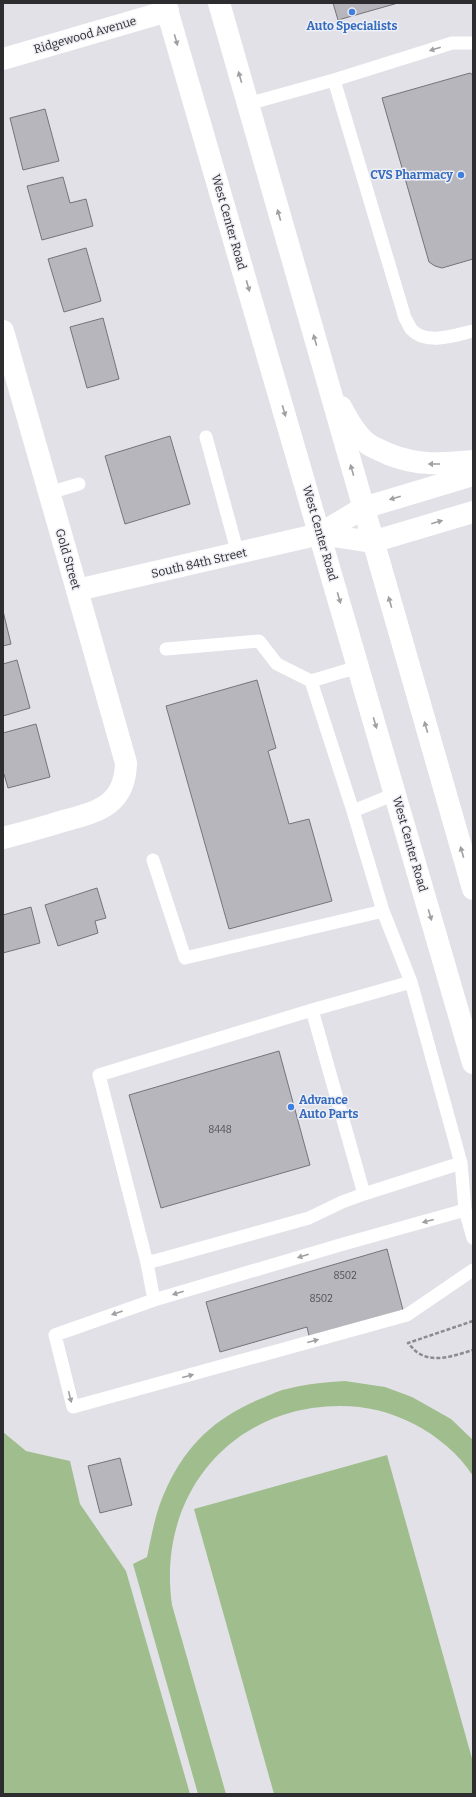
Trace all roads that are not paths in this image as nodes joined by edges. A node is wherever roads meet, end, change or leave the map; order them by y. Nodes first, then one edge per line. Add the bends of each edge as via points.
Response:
1 (219, 3) edge
2 (166, 7) edge
3 (473, 43) edge
4 (3, 59) edge
5 (334, 80) junction
6 (248, 104) junction
7 (3, 331) edge
8 (473, 331) edge
9 (326, 378) junction
10 (206, 437) dead end
11 (473, 461) edge
12 (473, 475) edge
13 (79, 484) dead end
14 (49, 493) junction
15 (363, 508) junction
16 (473, 512) edge
17 (320, 534) junction
18 (372, 542) junction
19 (238, 554) junction
20 (77, 590) junction
21 (166, 649) dead end
22 (358, 667) junction
23 (311, 681) junction
24 (396, 794) junction
25 (353, 811) junction
26 (3, 838) edge
27 (153, 860) dead end
28 (473, 889) edge
29 (383, 910) junction
30 (411, 982) junction
31 (312, 1010) junction
32 (473, 1063) edge
33 (461, 1163) junction
34 (364, 1194) junction
35 (465, 1210) junction
36 (473, 1238) edge
37 (147, 1263) junction
38 (473, 1270) edge
39 (154, 1300) junction

6 -> 1 main road
2 - 4 main road, Ridgewood Avenue
2 -> 17 main road, West Center Road
3 -> 5 lane via 452,43
5 - 6 lane
5 - 8 lane via 405,318 412,330 422,336 433,338
9 -> 6 main road
7 - 14 main road, Gold Street
11 -> 9 main road via 418,463 399,458 368,444 357,433
15 -> 9 main road
10 - 19 lane
12 -> 15 main road, South 84th Street
13 - 14 lane
14 - 20 main road, Gold Street
15 - 17 main road, South 84th Street
15 - 18 main road
18 -> 16 main road, South 84th Street
17 - 18 main road, South 84th Street
17 - 19 main road, South 84th Street
17 -> 22 main road, West Center Road
28 -> 18 main road
19 - 20 main road, South 84th Street
20 - 26 main road, Gold Street via 126,763 122,787 108,805 93,813
21 - 23 lane via 259,641 277,664
22 - 23 lane
22 -> 24 main road, West Center Road
23 - 25 lane
24 - 25 lane
24 -> 32 main road, West Center Road
25 - 29 lane
27 - 29 lane via 185,958
29 - 30 lane
30 - 31 lane
30 - 33 lane
31 - 34 lane
31 - 37 lane via 99,1075
33 - 34 lane
33 - 35 lane
34 - 37 lane via 309,1218
35 - 36 lane
35 -> 39 lane
37 - 39 lane
39 -> 38 lane via 55,1335 73,1407 407,1316

